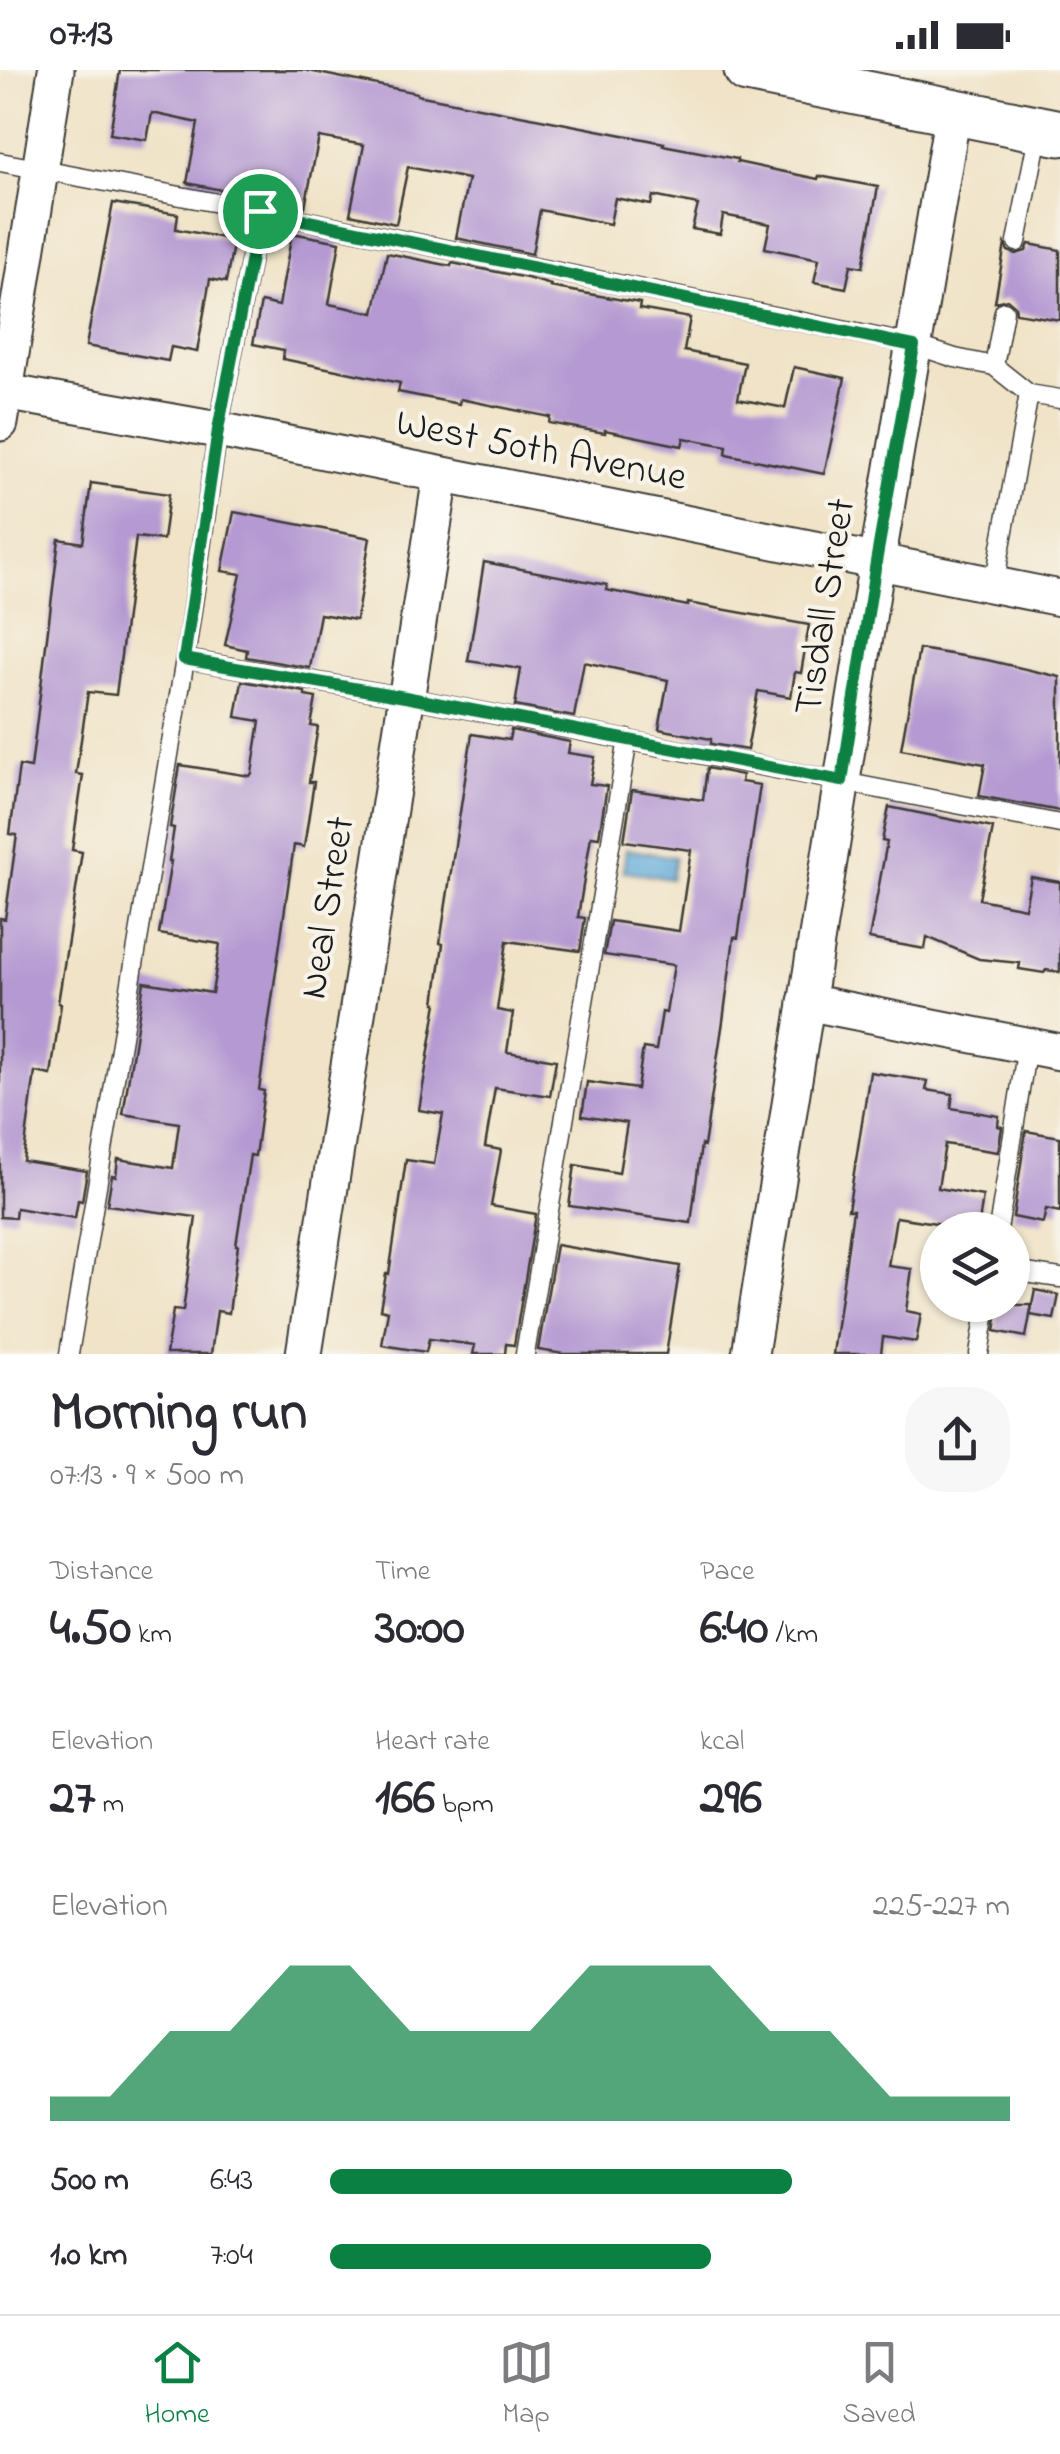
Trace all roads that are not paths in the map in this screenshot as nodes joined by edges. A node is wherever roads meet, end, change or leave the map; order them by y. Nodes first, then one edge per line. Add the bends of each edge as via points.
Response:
1 (56, 70) edge
2 (747, 70) edge
3 (953, 112) junction
4 (1050, 131) edge
5 (0, 162) edge
6 (40, 168) junction
7 (260, 211) junction
8 (1017, 242) dead end
9 (1004, 311) dead end
10 (914, 346) junction
11 (994, 366) junction
12 (1030, 394) junction
13 (1060, 400) edge
14 (2, 408) edge
15 (218, 430) junction
16 (441, 476) junction
17 (876, 562) junction
18 (994, 585) junction
19 (1060, 598) edge
20 (184, 659) junction
21 (405, 697) junction
22 (628, 739) junction
23 (842, 781) junction
24 (1060, 824) edge
25 (806, 1002) junction
26 (1044, 1049) edge
27 (1003, 1212) edge
28 (1030, 1273) edge
29 (1060, 1278) edge
30 (985, 1322) edge
31 (69, 1354) edge
32 (304, 1354) edge
33 (525, 1354) edge
34 (750, 1354) edge
35 (980, 1354) edge

1 - 6 street
2 - 3 street
3 - 4 street
3 - 10 street, Tisdall Street
4 - 8 lane
5 - 6 lane
6 - 7 lane
6 - 14 street
7 - 10 lane
7 - 15 lane
9 - 11 lane
10 - 11 lane
10 - 17 street, Tisdall Street
11 - 12 lane
12 - 13 lane
12 - 18 lane
14 - 15 street, West 50th Avenue
15 - 16 street, West 50th Avenue
15 - 20 lane
16 - 17 street, West 50th Avenue
16 - 21 street, Neal Street
17 - 18 street, West 50th Avenue
17 - 23 street, Tisdall Street
18 - 19 street, West 50th Avenue
20 - 21 lane
20 - 31 lane
21 - 22 lane
21 - 32 street, Neal Street
22 - 23 lane
22 - 33 lane
23 - 24 lane
23 - 25 street, Tisdall Street
25 - 26 street
25 - 34 street, Tisdall Street
26 - 27 lane
28 - 29 lane
30 - 35 lane

